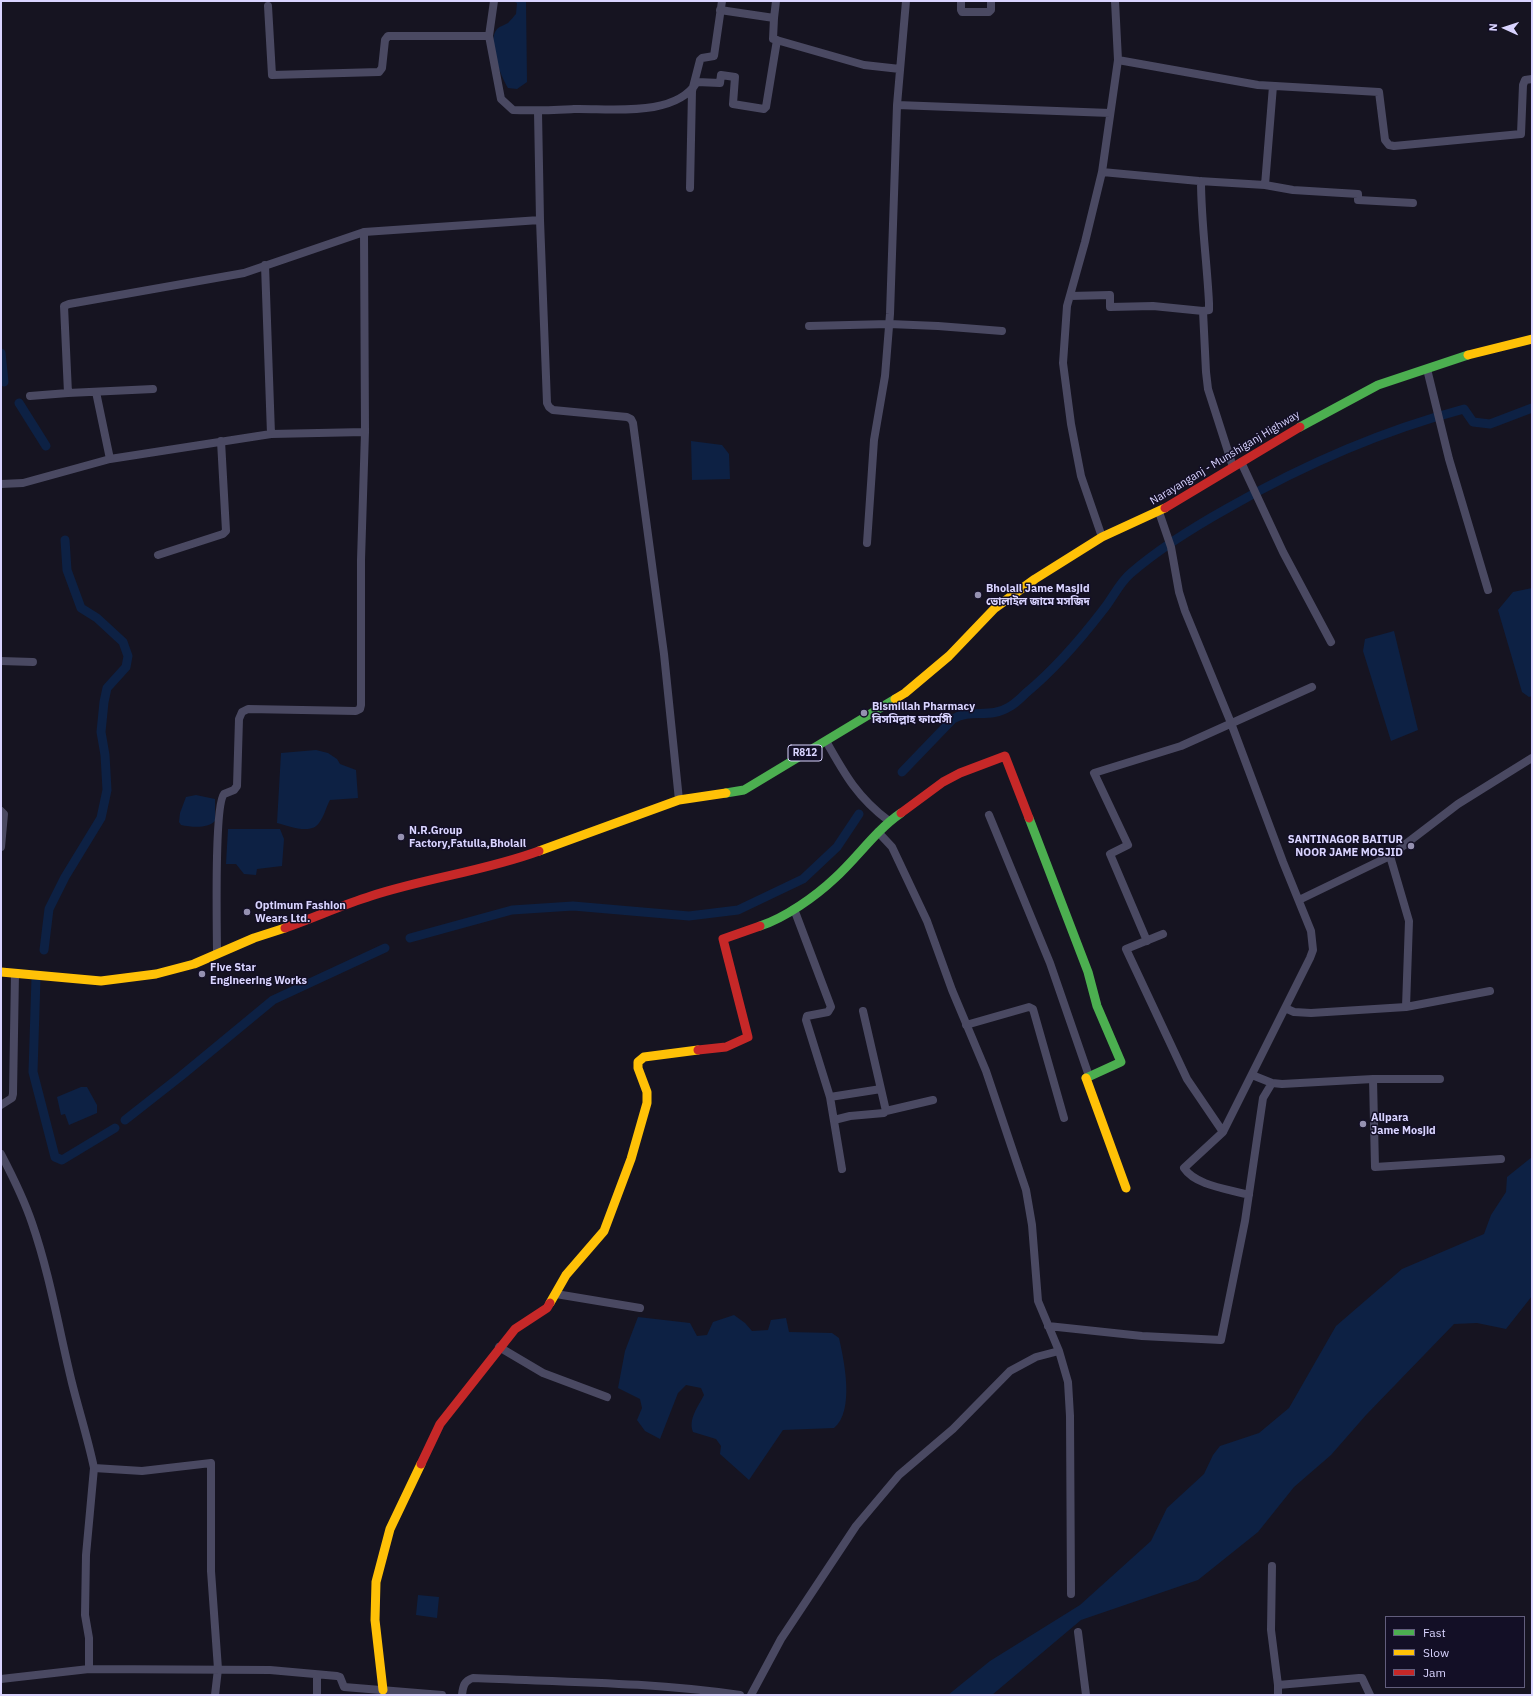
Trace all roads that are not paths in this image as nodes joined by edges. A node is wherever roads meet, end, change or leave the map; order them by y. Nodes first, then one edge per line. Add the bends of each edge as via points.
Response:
1 (494, 1) edge
2 (722, 1) edge
3 (776, 1) edge
4 (906, 1) edge
5 (961, 1) edge
6 (991, 1) edge
7 (1115, 1) edge
8 (268, 6) dead end
9 (720, 10) junction
10 (774, 18) junction
11 (489, 36) junction
12 (777, 40) junction
13 (1118, 60) junction
14 (900, 69) junction
15 (1532, 79) edge
16 (1273, 86) junction
17 (692, 91) junction
18 (897, 105) junction
19 (538, 112) junction
20 (1110, 113) junction
21 (1102, 172) junction
22 (1201, 181) junction
23 (1265, 185) junction
24 (690, 188) dead end
25 (1414, 203) dead end
26 (540, 220) junction
27 (364, 232) junction
28 (265, 265) junction
29 (1070, 296) junction
30 (1203, 311) junction
31 (889, 324) junction
32 (809, 326) dead end
33 (1002, 331) dead end
34 (1532, 339) edge
35 (1427, 368) junction
36 (153, 389) dead end
37 (96, 392) junction
38 (68, 393) junction
39 (30, 396) dead end
40 (365, 432) junction
41 (271, 434) junction
42 (221, 441) junction
43 (110, 459) junction
44 (1241, 462) junction
45 (1233, 467) junction
46 (1, 484) edge
47 (1160, 512) junction
48 (1102, 537) junction
49 (867, 543) dead end
50 (158, 555) dead end
51 (1488, 590) dead end
52 (1331, 642) dead end
53 (1, 661) edge
54 (33, 662) dead end
55 (1312, 687) dead end
56 (1231, 723) junction
57 (826, 741) junction
58 (1532, 758) edge
59 (679, 800) junction
60 (1, 811) edge
61 (989, 815) dead end
62 (889, 822) junction
63 (878, 832) junction
64 (1, 847) edge
65 (1390, 856) junction
66 (1299, 900) junction
67 (794, 909) junction
68 (1163, 934) dead end
69 (1147, 941) junction
70 (217, 954) junction
71 (1, 972) edge
72 (14, 973) junction
73 (1490, 990) dead end
74 (1406, 1007) junction
75 (1285, 1008) junction
76 (862, 1010) dead end
77 (966, 1025) junction
78 (1252, 1075) junction
79 (1089, 1076) junction
80 (1373, 1079) junction
81 (1440, 1079) dead end
82 (1272, 1083) junction
83 (881, 1089) junction
84 (830, 1097) junction
85 (933, 1100) dead end
86 (1, 1105) edge
87 (886, 1111) junction
88 (1064, 1118) dead end
89 (834, 1120) junction
90 (1223, 1132) junction
91 (1, 1154) edge
92 (1501, 1159) dead end
93 (842, 1170) dead end
94 (1126, 1188) dead end
95 (1249, 1195) junction
96 (556, 1294) junction
97 (640, 1308) dead end
98 (1048, 1326) junction
99 (499, 1347) junction
100 (1059, 1351) junction
101 (607, 1397) dead end
102 (94, 1468) junction
103 (1272, 1566) dead end
104 (1071, 1594) dead end
105 (1078, 1632) dead end
106 (89, 1669) junction
107 (218, 1669) junction
108 (317, 1674) junction
109 (1, 1679) edge
110 (1278, 1685) junction
111 (383, 1690) junction
112 (215, 1695) edge
113 (317, 1695) edge
114 (442, 1695) edge
115 (462, 1695) edge
116 (740, 1695) edge
117 (751, 1695) edge
118 (1086, 1695) edge
119 (1278, 1695) edge
120 (1370, 1695) edge

1 - 11 street
2 - 9 street
3 - 10 street
4 - 14 street
5 - 6 street via 961,11 989,12
7 - 13 street
8 - 11 street via 272,75 379,72 388,36
9 - 10 street
9 - 17 street via 714,56 700,60
10 - 12 street via 772,37
11 - 19 street via 501,99 513,110
12 - 14 street via 864,65
12 - 17 street via 764,109 733,104 734,76 721,75 720,83 697,82
13 - 16 street
13 - 20 street
14 - 18 street
15 - 16 street via 1526,80 1523,85 1521,134 1394,146 1385,140 1379,92
16 - 23 street
17 - 19 street via 679,98 643,109
17 - 24 street
18 - 20 street
18 - 31 street
19 - 26 street
20 - 21 street
21 - 22 street
21 - 29 street
22 - 23 street
22 - 30 street via 1200,205 1205,232 1209,303 1209,310
23 - 25 street via 1294,190 1358,194 1358,200
26 - 27 street
26 - 59 street via 547,403 553,410 627,417 633,423 664,654
27 - 28 street
27 - 40 street
28 - 38 street via 244,273 64,306
28 - 41 street
29 - 30 street via 1110,295 1110,308 1153,306
29 - 48 street via 1063,363 1071,424 1081,476
30 - 45 street via 1208,389
31 - 32 street
31 - 33 street
31 - 49 street via 885,376 874,440
34 - 35 street, Narayanganj - Munshiganj Highway / R812
35 - 44 street, Narayanganj - Munshiganj Highway / R812 via 1378,385
35 - 51 street via 1464,512
36 - 37 street
37 - 38 street
37 - 43 street
38 - 39 street
40 - 41 street
40 - 70 street via 360,709 248,709 242,712 239,719 236,786 234,790 224,794 221,801
41 - 42 street
42 - 43 street
42 - 50 street via 226,531
43 - 46 street via 23,483
44 - 45 street, Narayanganj - Munshiganj Highway / R812
44 - 52 street via 1263,512
45 - 47 street, Narayanganj - Munshiganj Highway / R812
47 - 48 street, Narayanganj - Munshiganj Highway / R812
47 - 56 street via 1171,547 1184,611
48 - 57 street, Narayanganj - Munshiganj Highway / R812 via 1035,579 995,608 949,656 905,693
53 - 54 street
55 - 56 street
56 - 66 street
56 - 69 street via 1181,746 1094,773 1128,845 1110,854
57 - 59 street, Narayanganj - Munshiganj Highway / R812 via 744,790
57 - 62 street via 849,782 870,807
58 - 65 street via 1458,804
59 - 70 street, Narayanganj - Munshiganj Highway / R812 via 516,860 447,875 371,896
60 - 64 street via 4,814
61 - 79 street via 1050,963
62 - 63 street
62 - 79 street via 942,782 1004,756 1121,1062
63 - 67 street via 835,878
63 - 77 street via 892,847 926,921
65 - 66 street
65 - 74 street via 1409,921
66 - 75 street via 1311,931 1313,950
67 - 84 street via 831,1007 828,1012 806,1018
67 - 96 street via 764,925 723,939 748,1037 726,1047 644,1057 638,1062 648,1103 631,1160 604,1231 566,1274
68 - 69 street
69 - 90 street via 1126,949 1187,1079
70 - 72 street, Narayanganj - Munshiganj Highway / R812 via 194,964 156,974 101,981
71 - 72 street, Narayanganj - Munshiganj Highway / R812
72 - 86 street via 13,1094 12,1098
73 - 74 street
74 - 75 street via 1311,1013 1294,1012
75 - 78 street
76 - 83 street
77 - 88 street via 1029,1007 1032,1009
77 - 98 street via 986,1070 1026,1190 1032,1225 1038,1301
78 - 82 street
78 - 90 street
79 - 94 street via 1085,1078
80 - 81 street
80 - 82 street
80 - 92 street via 1375,1167
82 - 95 street via 1263,1098
83 - 84 street
83 - 87 street
84 - 89 street
85 - 87 street
87 - 89 street
89 - 93 street
90 - 95 street via 1184,1168 1189,1175 1207,1183
91 - 102 street via 32,1223
95 - 98 street via 1221,1340 1142,1336
96 - 97 street
96 - 99 street via 547,1308 516,1328
98 - 100 street
99 - 101 street via 543,1373
99 - 111 street via 440,1424 390,1529 376,1582 375,1620
100 - 104 street via 1068,1382 1070,1416
100 - 117 street via 1036,1357 1010,1371 953,1429 898,1475 856,1526 781,1639
102 - 106 street via 86,1555 85,1615
102 - 107 street via 142,1471 211,1463 211,1571
103 - 110 street via 1272,1630
105 - 118 street
106 - 107 street
106 - 109 street
107 - 108 street
107 - 112 street
108 - 111 street via 340,1677 344,1687
108 - 113 street
110 - 119 street
110 - 120 street via 1362,1678
111 - 114 street
115 - 116 street via 463,1685 473,1678 637,1684

